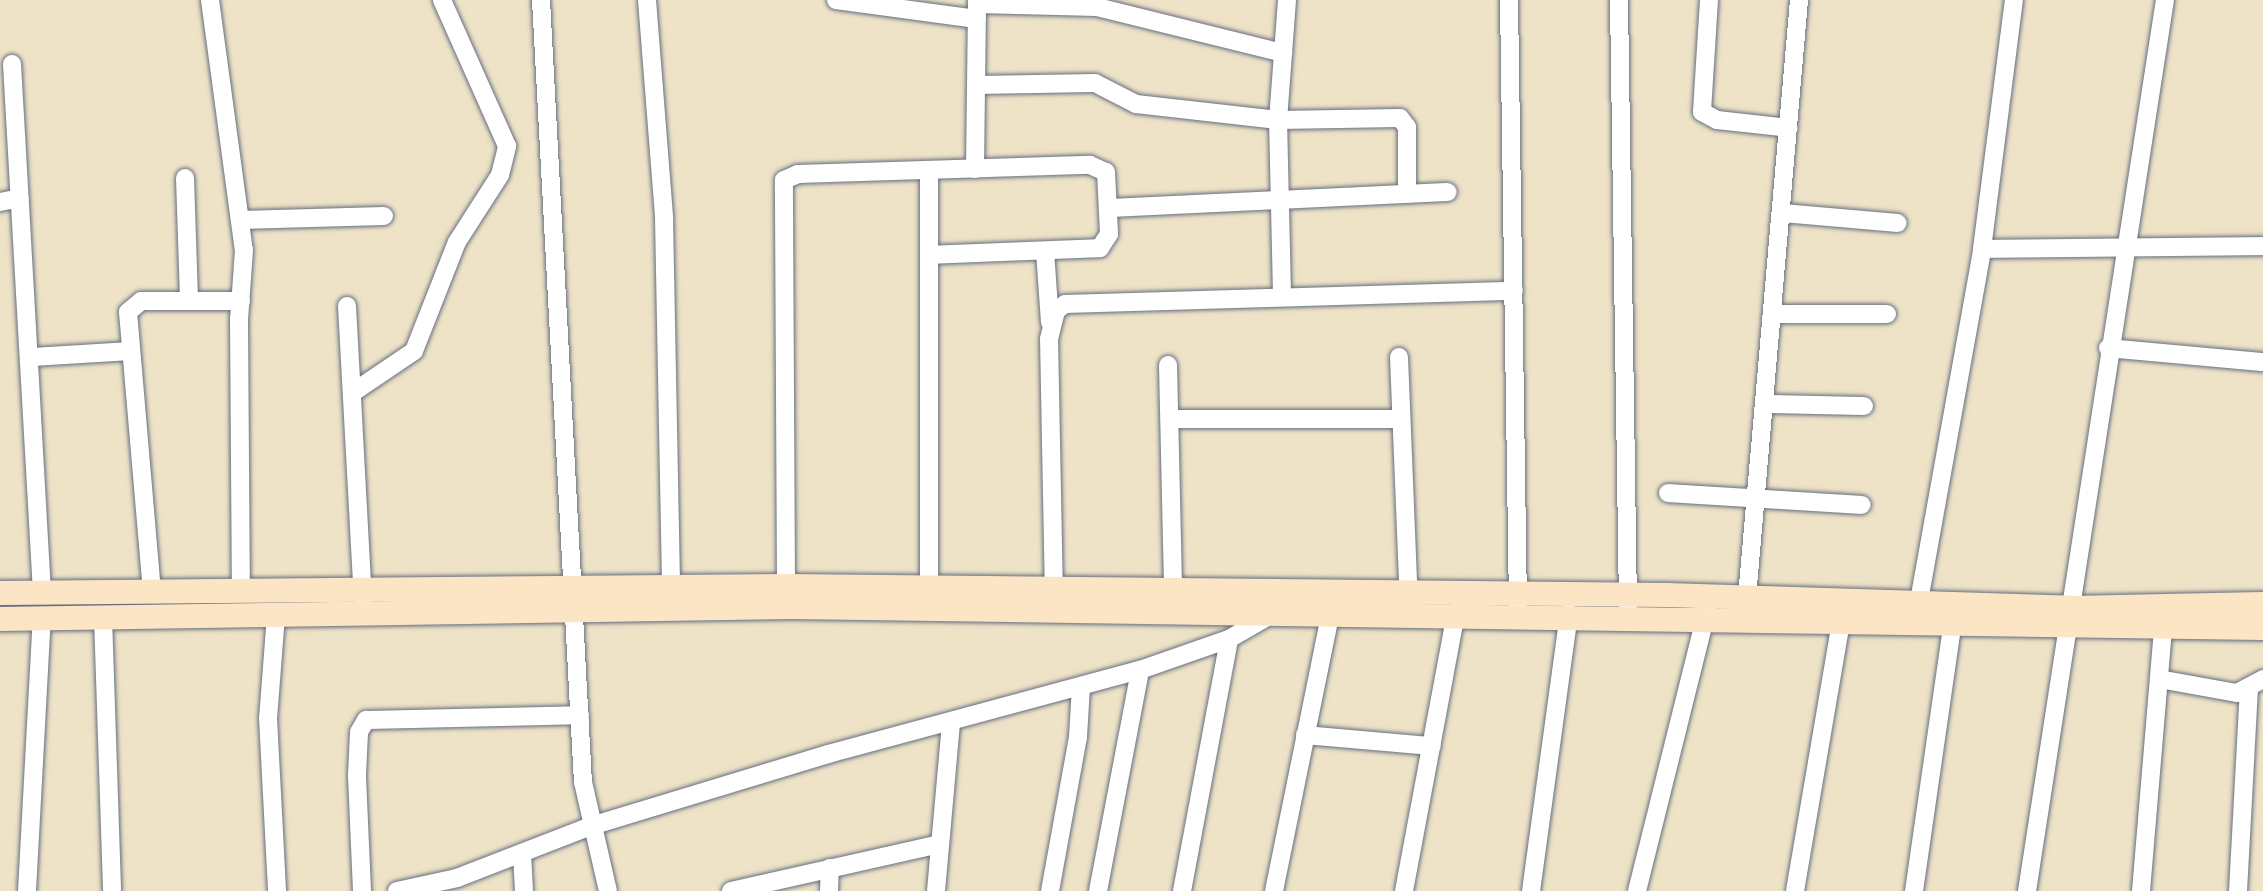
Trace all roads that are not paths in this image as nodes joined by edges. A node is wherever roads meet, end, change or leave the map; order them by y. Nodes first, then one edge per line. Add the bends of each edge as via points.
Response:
1 (210, 0) edge
2 (442, 0) edge
3 (541, 0) edge
4 (647, 0) edge
5 (836, 0) edge
6 (1287, 0) edge
7 (1509, 0) edge
8 (1619, 0) edge
9 (1709, 0) edge
10 (1799, 0) edge
11 (2014, 0) edge
12 (2165, 0) edge
13 (977, 8) edge
14 (1283, 53) junction
15 (12, 64) dead end
16 (976, 85) junction
17 (1278, 120) junction
18 (1789, 128) junction
19 (975, 169) junction
20 (929, 171) junction
21 (185, 178) dead end
22 (1448, 192) dead end
23 (1407, 194) junction
24 (20, 198) junction
25 (1280, 198) junction
26 (0, 202) edge
27 (1109, 208) junction
28 (1783, 213) junction
29 (384, 216) dead end
30 (240, 220) junction
31 (1898, 223) dead end
32 (2263, 246) edge
33 (2125, 248) junction
34 (1982, 249) junction
35 (1045, 251) junction
36 (929, 255) junction
37 (1514, 291) junction
38 (1282, 295) junction
39 (190, 301) junction
40 (241, 301) junction
41 (347, 306) dead end
42 (1776, 314) junction
43 (1887, 314) dead end
44 (1051, 323) junction
45 (2108, 348) junction
46 (130, 351) junction
47 (33, 357) junction
48 (1399, 357) dead end
49 (2263, 362) edge
50 (1168, 365) dead end
51 (352, 393) junction
52 (1768, 404) junction
53 (1864, 407) dead end
54 (1170, 419) junction
55 (1400, 419) junction
56 (1668, 493) dead end
57 (1760, 500) junction
58 (1862, 505) dead end
59 (786, 586) junction
60 (242, 590) junction
61 (152, 592) junction
62 (1173, 592) junction
63 (0, 593) edge
64 (42, 593) junction
65 (1291, 594) junction
66 (1747, 597) junction
67 (671, 598) junction
68 (929, 598) junction
69 (572, 600) junction
70 (1054, 600) junction
71 (363, 602) junction
72 (1409, 602) junction
73 (1518, 603) junction
74 (1628, 604) junction
75 (2263, 604) edge
76 (1708, 606) junction
77 (1331, 610) junction
78 (1274, 612) junction
79 (1456, 613) junction
80 (1569, 614) junction
81 (276, 615) junction
82 (1917, 615) junction
83 (103, 617) junction
84 (2164, 617) junction
85 (42, 618) junction
86 (2071, 618) junction
87 (0, 619) edge
88 (1841, 622) junction
89 (1952, 626) junction
90 (2263, 628) edge
91 (1229, 639) junction
92 (1140, 670) junction
93 (2159, 679) junction
94 (2256, 685) edge
95 (1081, 687) junction
96 (580, 715) junction
97 (951, 722) junction
98 (1305, 735) junction
99 (1432, 746) junction
100 (591, 826) junction
101 (940, 845) junction
102 (522, 853) junction
103 (830, 867) junction
104 (27, 891) edge
105 (112, 891) edge
106 (277, 891) edge
107 (362, 891) edge
108 (397, 891) edge
109 (524, 891) edge
110 (608, 891) edge
111 (731, 891) edge
112 (829, 891) edge
113 (936, 891) edge
114 (1050, 891) edge
115 (1098, 891) edge
116 (1182, 891) edge
117 (1275, 891) edge
118 (1404, 891) edge
119 (1531, 891) edge
120 (1637, 891) edge
121 (1795, 891) edge
122 (1914, 891) edge
123 (2027, 891) edge
124 (2141, 891) edge
125 (2238, 891) edge

1 - 30 street
2 - 51 street via 507,146 500,175 457,242 414,351
3 - 69 street
4 - 67 street via 664,218
5 - 13 street
6 - 14 street
7 - 37 street
8 - 74 street
9 - 18 street via 1702,112 1717,120
10 - 18 street
11 - 34 street
12 - 33 street
13 - 14 street via 1097,7
13 - 16 street
14 - 17 street
15 - 24 street
16 - 17 street via 1095,83 1136,104
16 - 19 street
17 - 23 street via 1400,118 1407,127
17 - 25 street
18 - 28 street
19 - 20 street
19 - 27 street via 1099,166 1108,180
20 - 36 street
20 - 59 street via 798,174 784,180
21 - 39 street
22 - 23 street
23 - 25 street
24 - 26 street
24 - 47 street
25 - 27 street
25 - 38 street
27 - 35 street via 1109,234 1100,248
28 - 31 street
28 - 42 street
29 - 30 street
30 - 40 street
32 - 33 street
33 - 34 street
33 - 45 street
34 - 82 street
35 - 36 street
35 - 44 street
36 - 68 street
37 - 38 street
37 - 73 street
38 - 44 street via 1065,304
39 - 40 street
39 - 46 street via 132,303
40 - 60 street
41 - 51 street
42 - 43 street
42 - 52 street
44 - 70 street
45 - 49 street
45 - 86 street
46 - 47 street
46 - 61 street
47 - 64 street
48 - 55 street
50 - 54 street
51 - 71 street
52 - 53 street
52 - 57 street
54 - 55 street
54 - 62 street
55 - 72 street
56 - 57 street
57 - 58 street
57 - 66 street
59 - 67 main road
59 - 68 main road
60 - 61 main road
60 - 71 main road
61 - 64 main road
62 - 65 main road
62 - 70 main road
63 - 64 main road
65 - 72 main road
65 - 78 street
66 - 76 main road
66 - 82 main road
67 - 68 main road
67 - 69 main road
68 - 70 main road
69 - 71 main road
69 - 96 street
70 - 78 main road
71 - 81 main road
72 - 73 main road
72 - 77 main road
72 - 79 main road
73 - 74 main road
73 - 79 main road
73 - 80 main road
74 - 76 main road
74 - 80 main road
75 - 84 main road
76 - 88 main road
76 - 120 street
77 - 78 main road
77 - 98 street
78 - 91 street
79 - 99 street
80 - 119 street
81 - 83 main road
81 - 106 street via 268,718
82 - 86 main road
82 - 88 main road
82 - 89 main road
83 - 85 main road
83 - 105 street
84 - 86 main road
84 - 90 main road
84 - 93 street
85 - 87 main road
85 - 104 street
86 - 89 main road
86 - 123 street
88 - 121 street
89 - 122 street
91 - 92 street
91 - 116 street
92 - 95 street
92 - 115 street
93 - 94 street
93 - 124 street
94 - 125 street
95 - 97 street
95 - 114 street via 1079,737
96 - 100 street
96 - 107 street via 366,720 359,732
97 - 100 street
97 - 101 street
98 - 99 street
98 - 117 street
99 - 118 street
100 - 102 street
100 - 110 street
101 - 103 street
101 - 113 street
102 - 108 street
102 - 109 street
103 - 111 street
103 - 112 street

